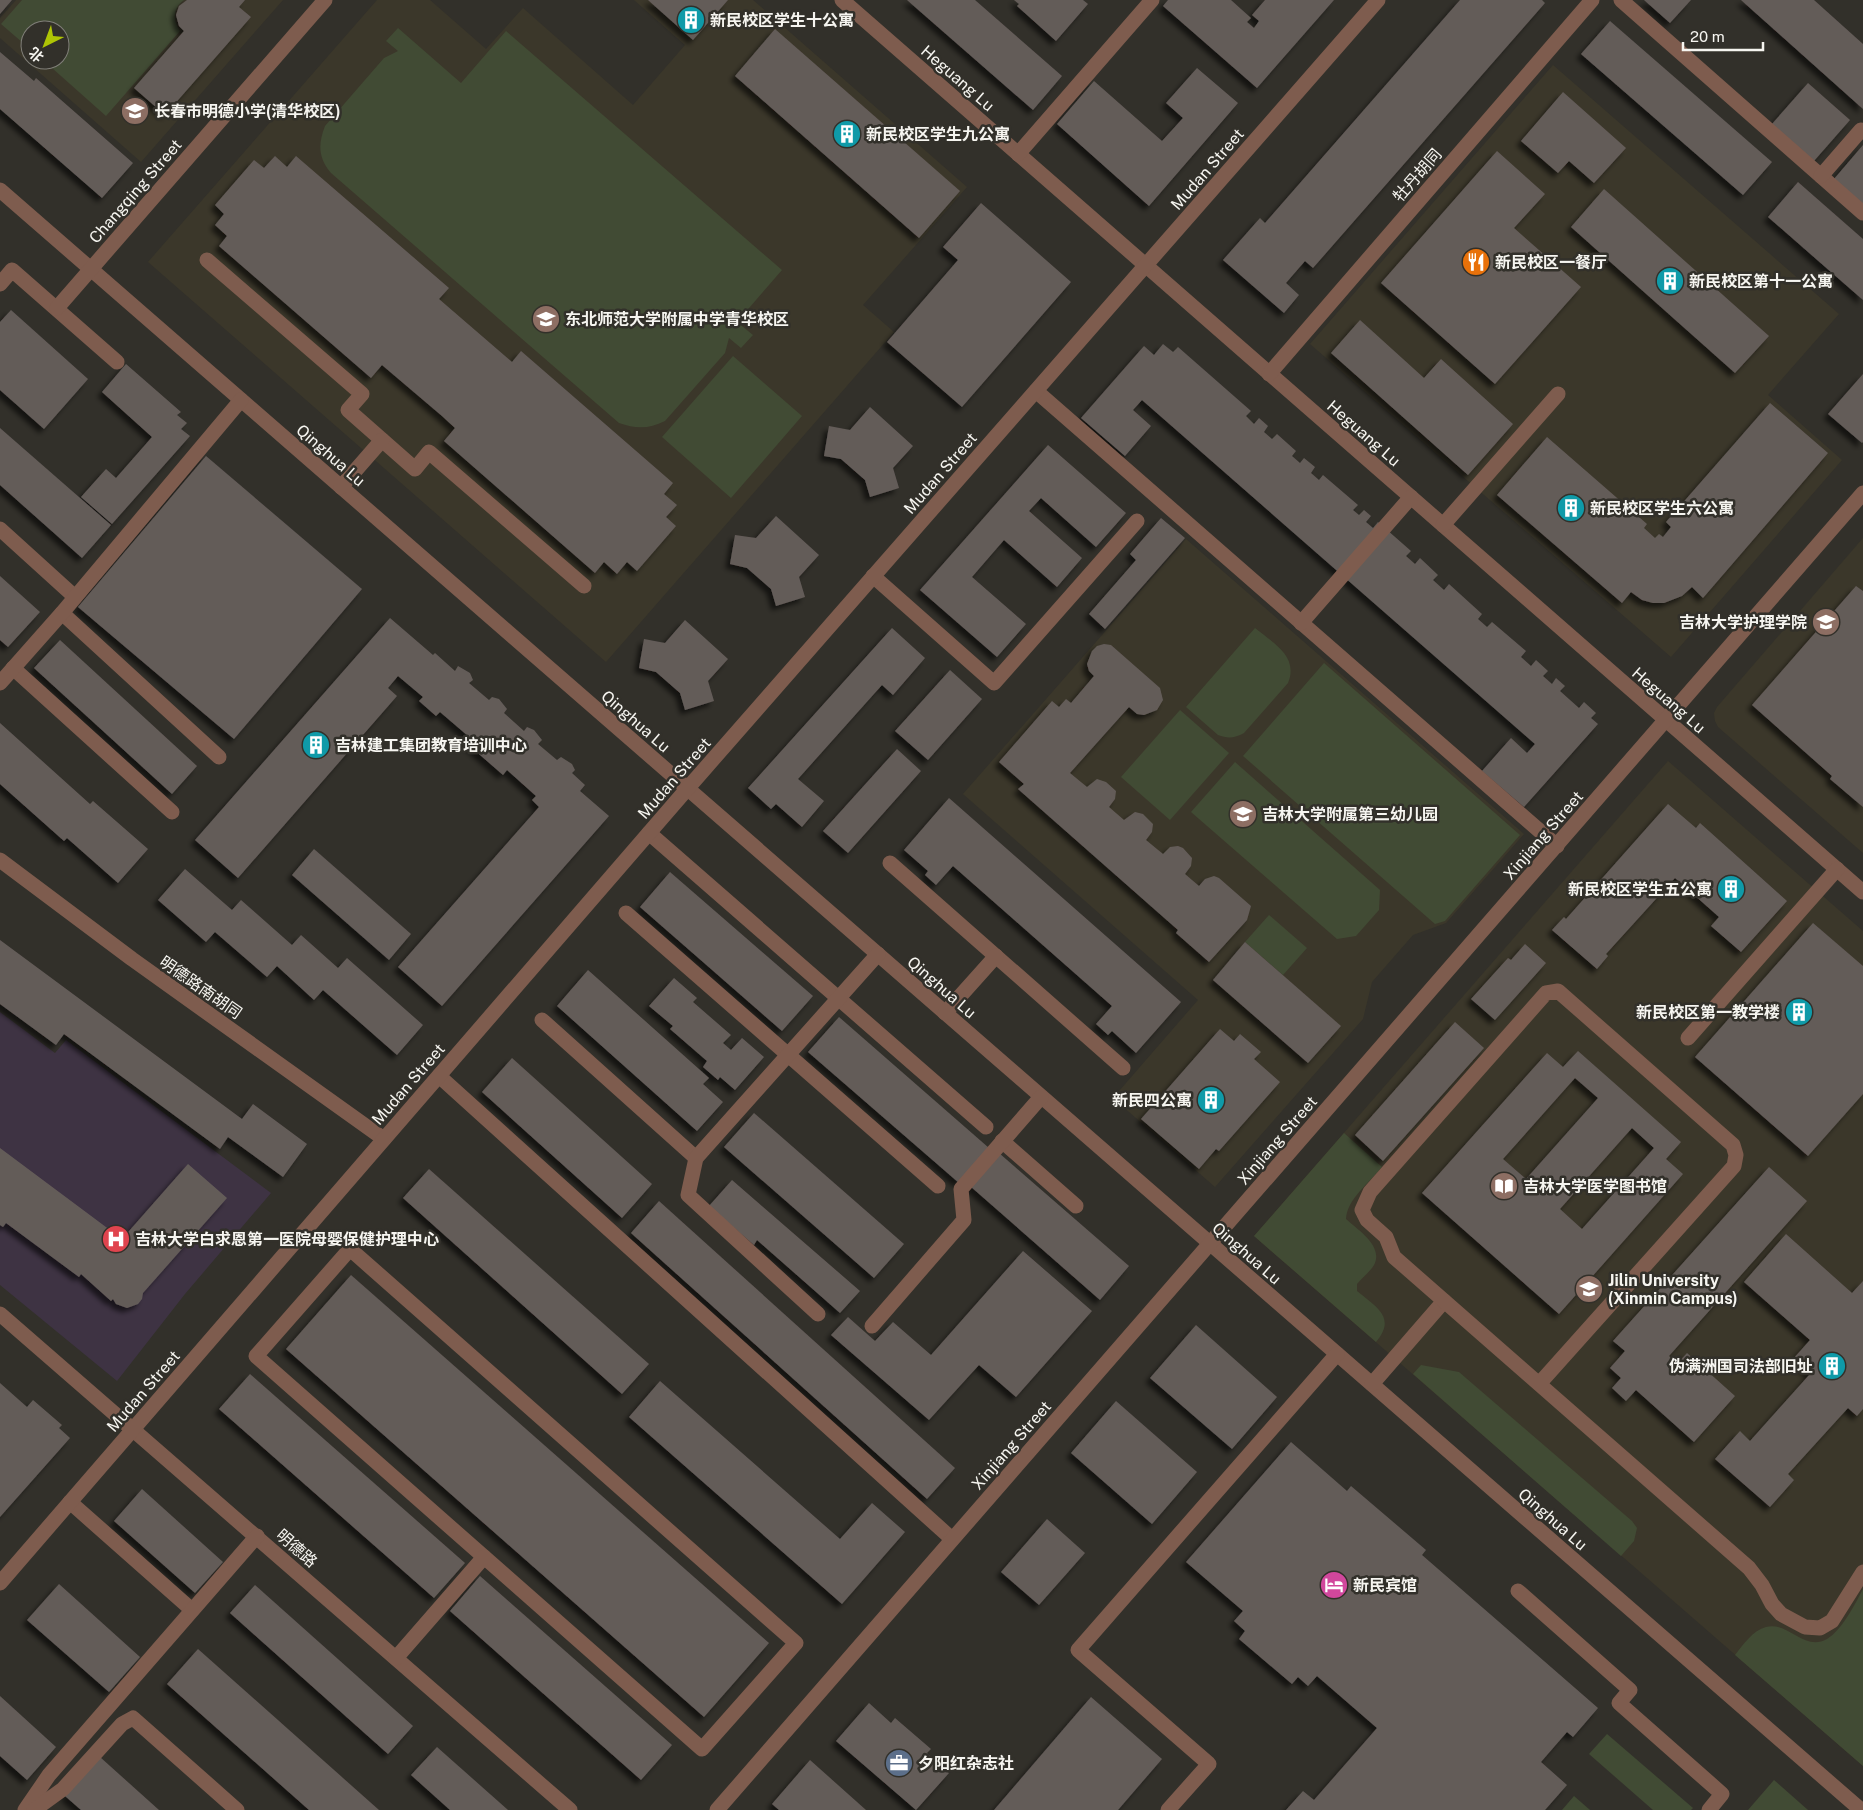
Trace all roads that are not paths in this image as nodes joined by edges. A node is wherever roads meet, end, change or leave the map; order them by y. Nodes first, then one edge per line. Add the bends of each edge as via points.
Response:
1 (842, 0) edge
2 (1378, 0) edge
3 (1592, 0) edge
4 (1620, 0) edge
5 (323, 1) edge
6 (1145, 2) edge
7 (1863, 132) edge
8 (1018, 154) junction
9 (1821, 176) junction
10 (0, 190) edge
11 (1863, 213) edge
12 (207, 260) dead end
13 (1146, 265) junction
14 (91, 269) junction
15 (0, 284) edge
16 (56, 308) junction
17 (117, 362) dead end
18 (1269, 374) junction
19 (1036, 392) junction
20 (1558, 394) dead end
21 (241, 400) junction
22 (382, 440) junction
23 (341, 487) junction
24 (1863, 493) edge
25 (1411, 498) junction
26 (1137, 521) dead end
27 (1442, 525) junction
28 (0, 529) edge
29 (874, 576) junction
30 (584, 586) dead end
31 (75, 596) junction
32 (62, 613) junction
33 (1301, 623) junction
34 (13, 668) junction
35 (0, 683) edge
36 (1666, 720) junction
37 (219, 757) dead end
38 (687, 789) junction
39 (172, 812) dead end
40 (649, 833) junction
41 (1557, 846) junction
42 (0, 860) edge
43 (890, 863) dead end
44 (1836, 869) junction
45 (1863, 892) edge
46 (626, 913) dead end
47 (878, 954) junction
48 (996, 956) junction
49 (839, 998) junction
50 (946, 1013) junction
51 (542, 1020) dead end
52 (1688, 1038) dead end
53 (788, 1055) junction
54 (1123, 1068) dead end
55 (439, 1076) junction
56 (1041, 1096) junction
57 (986, 1127) dead end
58 (384, 1139) junction
59 (1002, 1141) junction
60 (696, 1158) junction
61 (938, 1186) dead end
62 (1076, 1206) dead end
63 (1210, 1244) junction
64 (1444, 1301) junction
65 (818, 1314) dead end
66 (3, 1321) edge
67 (872, 1326) dead end
68 (1337, 1354) junction
69 (1372, 1384) junction
70 (1539, 1384) junction
71 (133, 1429) junction
72 (70, 1502) junction
73 (257, 1536) junction
74 (952, 1539) junction
75 (484, 1557) junction
76 (1863, 1572) edge
77 (0, 1583) edge
78 (1518, 1591) dead end
79 (192, 1610) junction
80 (396, 1658) junction
81 (25, 1810) edge
82 (34, 1810) edge
83 (237, 1810) edge
84 (570, 1810) edge
85 (717, 1810) edge
86 (1168, 1810) edge
87 (1709, 1810) edge
88 (1861, 1810) edge

1 - 8 street, Heguang Lu
2 - 13 street, Mudan Street
3 - 18 street, 牡丹胡同
4 - 9 street
5 - 14 street, Changqing Street
6 - 8 street
7 - 9 street via 1861,130
8 - 13 street, Heguang Lu
9 - 11 street
10 - 14 street, Qinghua Lu
12 - 22 street via 362,394 348,410
13 - 18 street, Heguang Lu
13 - 19 street, Mudan Street
14 - 16 street, Changqing Street
14 - 21 street, Qinghua Lu
15 - 16 street via 12,270
16 - 17 street
18 - 25 street, Heguang Lu
19 - 29 street, Mudan Street
19 - 33 street
20 - 27 street
21 - 23 street, Qinghua Lu
21 - 31 street
22 - 23 street
22 - 30 street via 415,469 429,452
23 - 38 street, Qinghua Lu
24 - 36 street, Xinjiang Street
25 - 27 street, Heguang Lu
25 - 33 street
26 - 29 street via 994,683
27 - 36 street, Heguang Lu
28 - 31 street
29 - 38 street, Mudan Street
31 - 32 street
32 - 34 street
32 - 37 street
33 - 41 street
34 - 35 street
34 - 39 street
36 - 41 street, Xinjiang Street
36 - 44 street, Heguang Lu
38 - 40 street, Mudan Street
38 - 47 street, Qinghua Lu
40 - 49 street
40 - 55 street, Mudan Street
41 - 63 street, Xinjiang Street
42 - 58 street, 明德路南胡同 via 132,960
43 - 48 street
44 - 45 street, Heguang Lu
44 - 52 street
46 - 53 street
47 - 49 street
47 - 50 street, Qinghua Lu
48 - 50 street
48 - 54 street
49 - 53 street
49 - 57 street
50 - 56 street, Qinghua Lu
51 - 60 street
53 - 60 street
53 - 61 street
55 - 58 street, Mudan Street
55 - 74 street
56 - 59 street
56 - 63 street, Qinghua Lu
58 - 71 street, Mudan Street
59 - 62 street
59 - 67 street via 961,1189 964,1220
60 - 65 street via 688,1196
63 - 68 street, Qinghua Lu
63 - 74 street, Xinjiang Street
64 - 69 street
64 - 70 street
64 - 70 street via 1394,1257 1386,1237 1367,1220 1362,1210 1370,1192 1546,993 1558,991 1733,1145 1736,1155 1734,1166
66 - 71 street, 明德路
68 - 69 street, Qinghua Lu
68 - 86 street via 1078,1650 1209,1764
69 - 88 street, Qinghua Lu
70 - 76 street via 1748,1568 1772,1604 1793,1622 1820,1628 1832,1621
71 - 72 street, Mudan Street
71 - 73 street, 明德路
72 - 77 street, Mudan Street
72 - 79 street
73 - 79 street
73 - 80 street, 明德路
74 - 85 street, Xinjiang Street
75 - 75 street via 256,1356 350,1249 796,1643 702,1749
75 - 80 street
78 - 87 street via 1630,1690 1619,1704 1722,1794
79 - 81 street via 49,1775
80 - 84 street, 明德路
82 - 83 street via 63,1789 122,1724 133,1718

